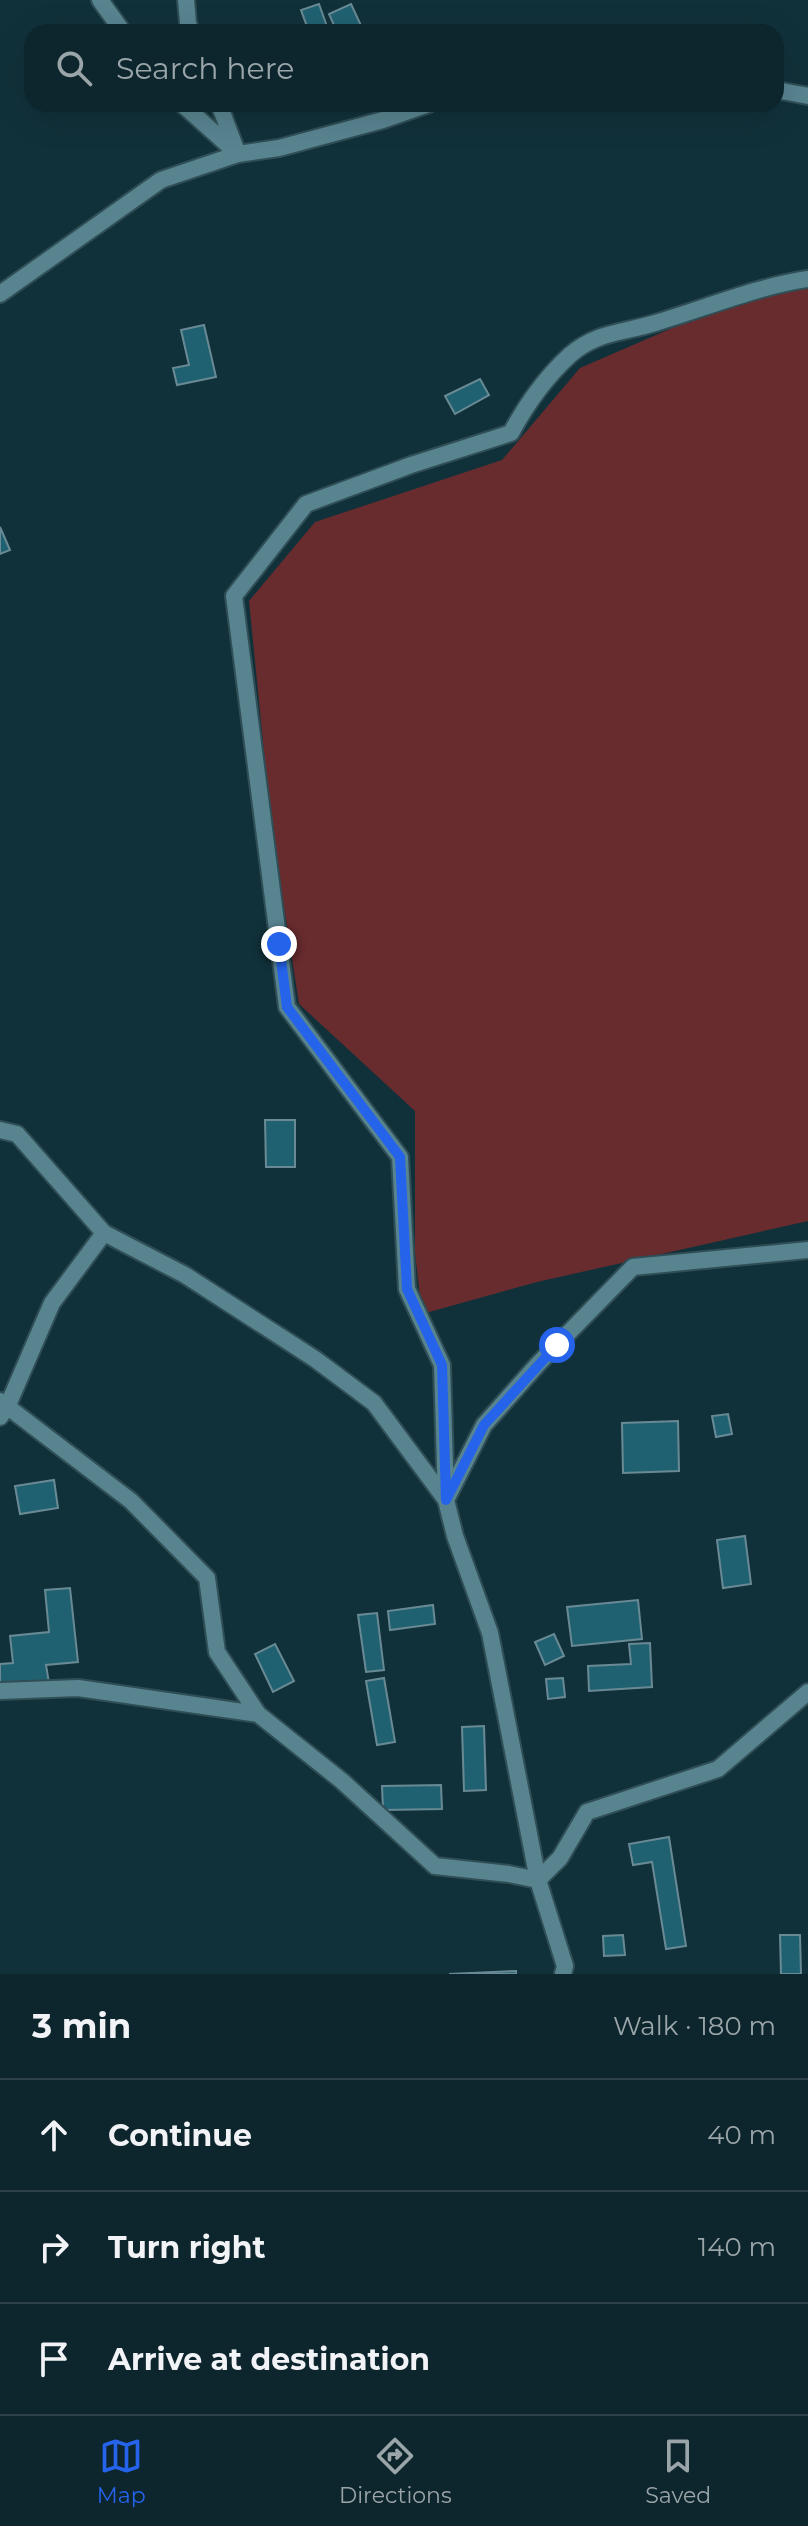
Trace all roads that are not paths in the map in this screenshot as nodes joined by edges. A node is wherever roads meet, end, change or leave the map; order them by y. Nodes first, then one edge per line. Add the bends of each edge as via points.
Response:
1 (100, 0) edge
2 (186, 0) edge
3 (117, 24) edge
4 (188, 24) edge
5 (784, 92) edge
6 (808, 96) edge
7 (191, 112) edge
8 (222, 112) edge
9 (406, 112) edge
10 (238, 154) junction
11 (808, 279) edge
12 (0, 294) edge
13 (0, 1130) edge
14 (104, 1233) junction
15 (808, 1250) edge
16 (3, 1408) edge
17 (446, 1500) junction
18 (0, 1691) edge
19 (808, 1692) edge
20 (258, 1714) junction
21 (538, 1880) junction
22 (567, 1971) edge

1 - 3 street
2 - 4 street
5 - 6 street
7 - 10 street
8 - 10 street
9 - 10 street via 279,148
10 - 12 street via 161,180
11 - 17 street via 773,284 652,324 602,334 570,355 525,406 511,433 306,504 234,596 287,1007 400,1157 407,1289 442,1365
13 - 14 street via 17,1134
14 - 16 street via 52,1303
14 - 17 street via 185,1275 374,1403
15 - 17 street via 633,1267 484,1425
16 - 20 street via 131,1501 207,1578 217,1652
17 - 21 street via 490,1633
18 - 20 street via 78,1688
19 - 21 street via 718,1769 587,1812 560,1858
20 - 21 street via 435,1866
21 - 22 street

